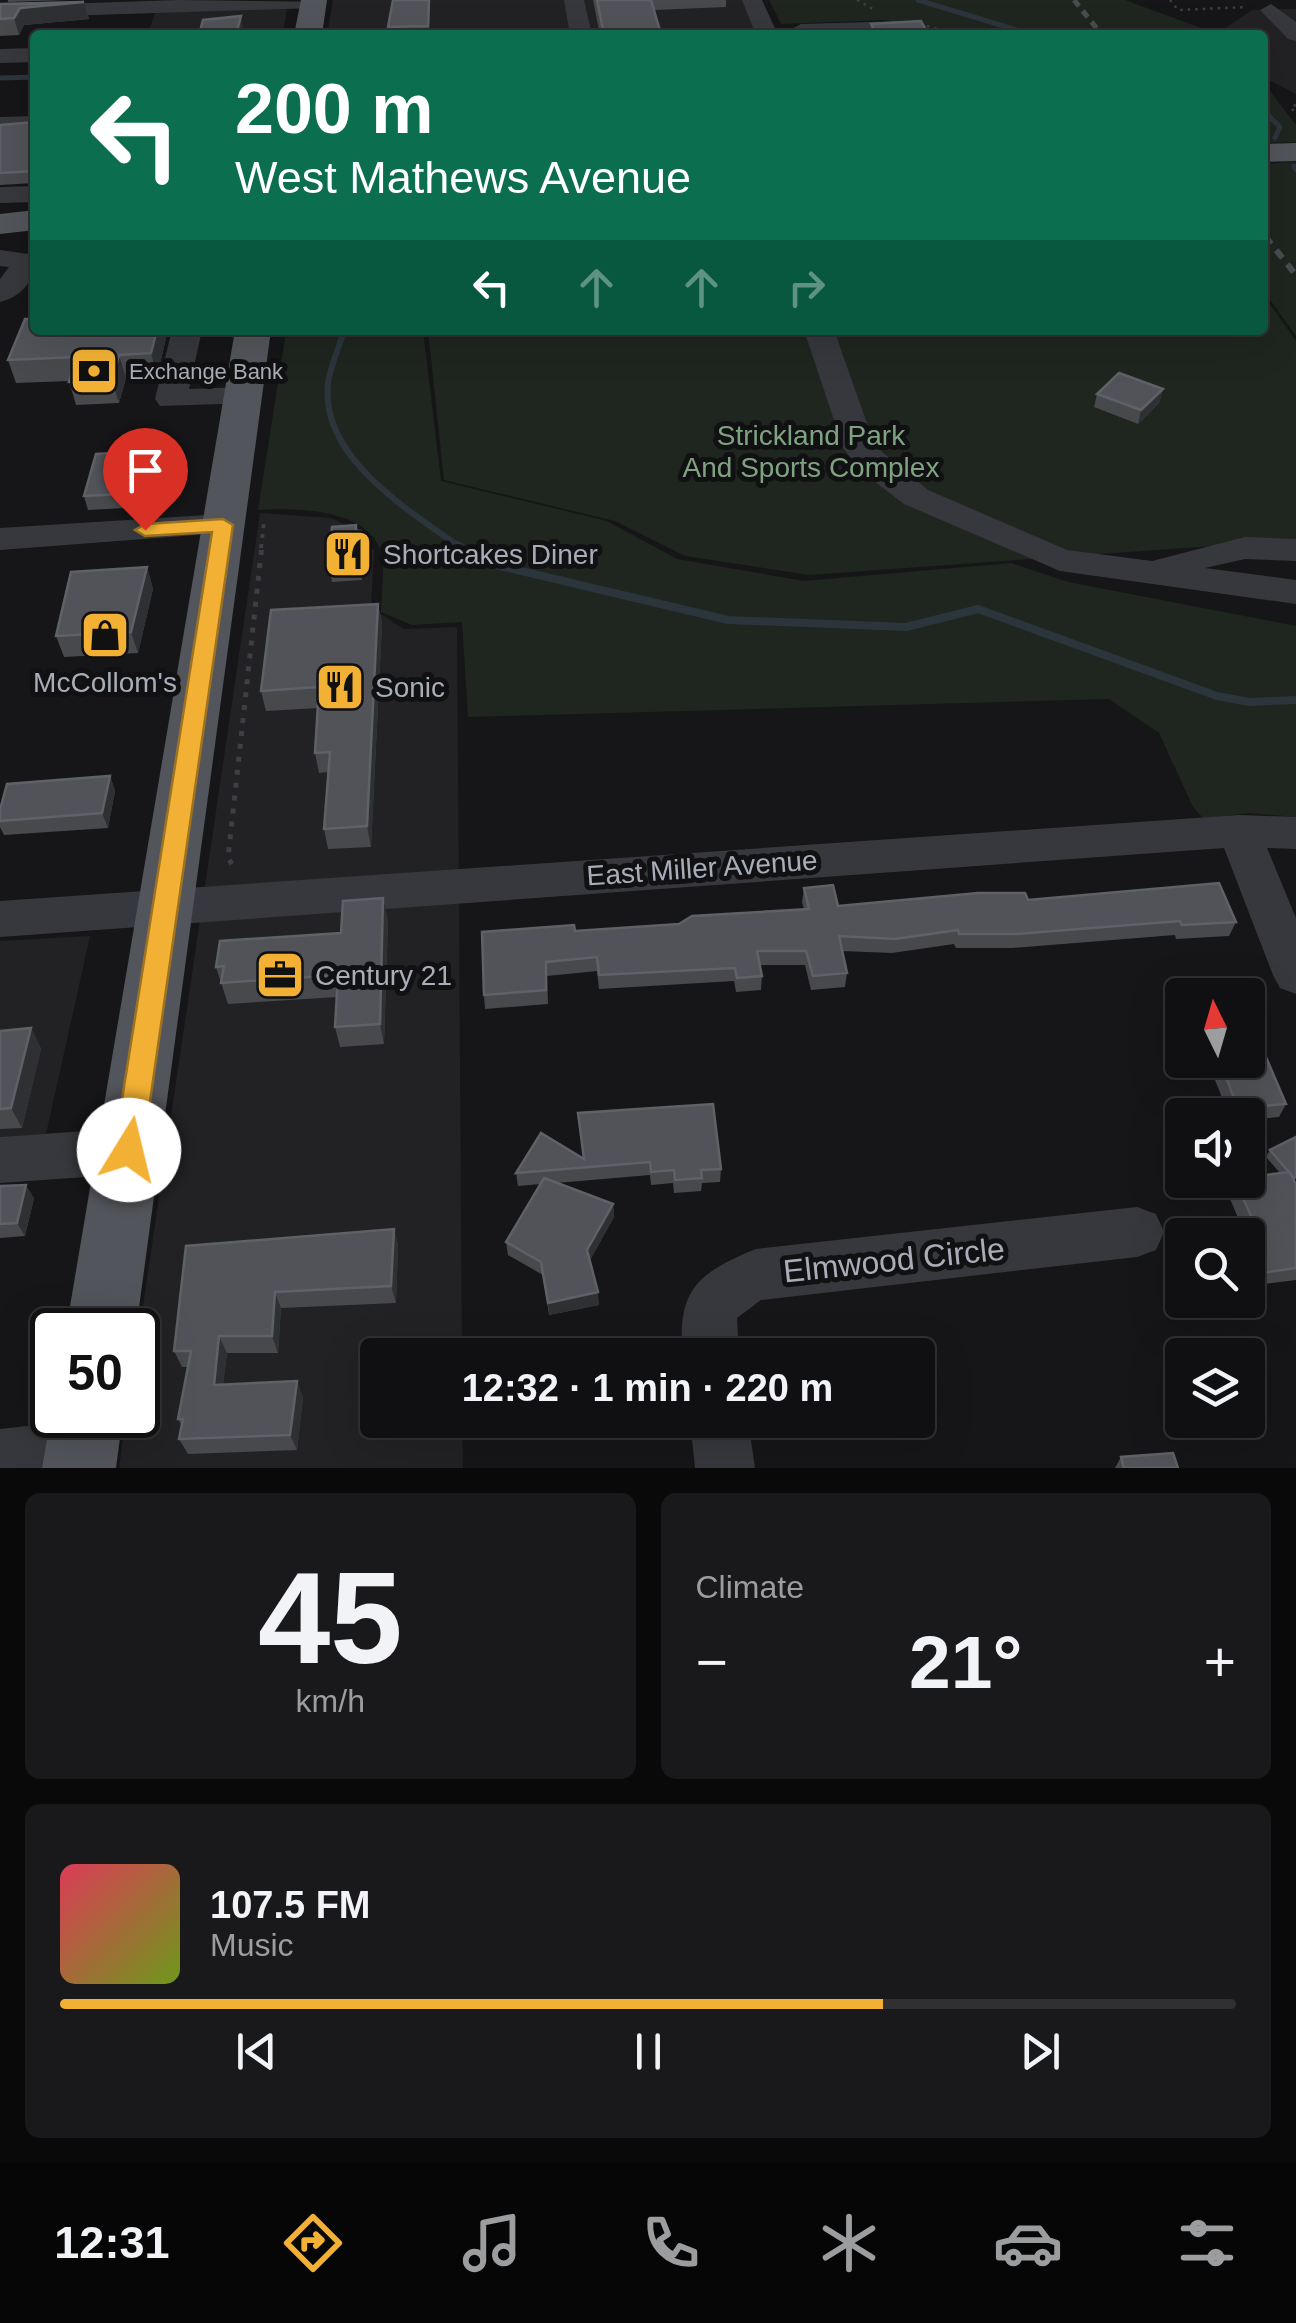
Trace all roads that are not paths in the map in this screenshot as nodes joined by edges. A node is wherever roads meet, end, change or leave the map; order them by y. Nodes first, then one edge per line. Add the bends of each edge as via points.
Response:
1 (574, 0) edge
2 (752, 0) edge
3 (314, 1) edge
4 (178, 3) edge
5 (0, 12) edge
6 (309, 30) edge
7 (580, 30) edge
8 (765, 30) edge
9 (801, 30) edge
10 (905, 30) edge
11 (30, 55) edge
12 (0, 56) edge
13 (30, 123) edge
14 (0, 124) edge
15 (1296, 152) edge
16 (1268, 153) edge
17 (30, 199) edge
18 (8, 219) edge
19 (0, 258) edge
20 (0, 293) edge
21 (186, 335) edge
22 (252, 335) edge
23 (821, 335) edge
24 (243, 396) junction
25 (243, 523) junction
26 (0, 538) edge
27 (1296, 550) edge
28 (1146, 571) junction
29 (1296, 592) edge
30 (1239, 831) junction
31 (1296, 832) edge
32 (165, 907) junction
33 (0, 919) edge
34 (1296, 974) edge
35 (129, 1150) junction
36 (0, 1160) edge
37 (1137, 1232) dead end
38 (104, 1308) edge
39 (709, 1338) edge
40 (721, 1438) edge
41 (83, 1444) edge
42 (0, 1458) edge
43 (725, 1468) edge

1 - 7 street
2 - 8 street
3 - 4 street
3 - 6 main road
4 - 5 street
9 - 10 street
11 - 12 street
13 - 14 street
15 - 16 main road
17 - 18 street
19 - 20 street via 25,262
21 - 24 street via 171,399
22 - 24 main road
23 - 28 street via 859,447 916,496 1060,560
24 - 25 main road
25 - 26 street
25 - 32 main road
27 - 28 street via 1245,548
28 - 29 street
30 - 31 street, East Miller Avenue
30 - 32 street, East Miller Avenue
30 - 34 street
32 - 33 street, East Miller Avenue
32 - 35 main road
35 - 36 street
35 - 38 main road
37 - 39 street, Elmwood Circle via 756,1276 720,1292 706,1317
40 - 43 street
41 - 42 street

